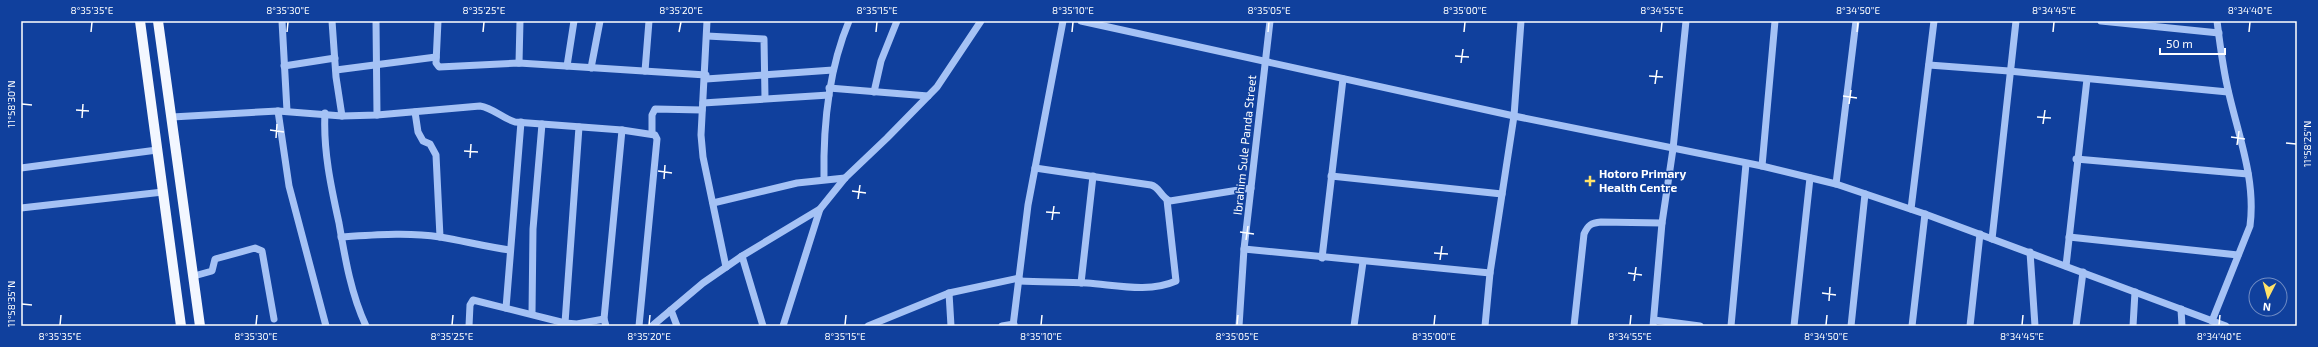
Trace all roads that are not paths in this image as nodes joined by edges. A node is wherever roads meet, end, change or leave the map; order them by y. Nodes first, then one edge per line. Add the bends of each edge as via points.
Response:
1 (140, 21) edge
2 (158, 21) edge
3 (282, 21) edge
4 (332, 21) edge
5 (376, 21) edge
6 (438, 21) edge
7 (520, 21) edge
8 (574, 21) edge
9 (600, 21) edge
10 (649, 21) edge
11 (707, 21) edge
12 (849, 21) edge
13 (897, 21) edge
14 (981, 21) edge
15 (1063, 21) edge
16 (1081, 21) edge
17 (1270, 21) edge
18 (1521, 21) edge
19 (1686, 21) edge
20 (1775, 21) edge
21 (1856, 21) edge
22 (1934, 21) edge
23 (2016, 21) edge
24 (2101, 21) edge
25 (2217, 21) edge
26 (2219, 33) junction
27 (707, 36) junction
28 (436, 57) junction
29 (335, 58) junction
30 (1265, 62) junction
31 (519, 63) junction
32 (377, 65) junction
33 (1929, 65) junction
34 (284, 66) junction
35 (567, 66) junction
36 (591, 68) junction
37 (336, 70) junction
38 (833, 70) junction
39 (645, 71) junction
40 (2009, 71) junction
41 (764, 73) junction
42 (706, 77) junction
43 (1343, 79) junction
44 (2087, 79) junction
45 (829, 92) junction
46 (874, 92) junction
47 (2228, 92) junction
48 (928, 96) junction
49 (765, 98) junction
50 (703, 107) junction
51 (278, 111) junction
52 (287, 111) junction
53 (415, 112) junction
54 (325, 113) junction
55 (342, 116) junction
56 (377, 116) junction
57 (1514, 116) junction
58 (172, 117) junction
59 (521, 122) junction
60 (542, 124) junction
61 (579, 127) junction
62 (622, 130) junction
63 (652, 134) junction
64 (1673, 149) junction
65 (157, 150) junction
66 (2076, 158) junction
67 (1746, 164) junction
68 (1762, 166) junction
69 (21, 168) edge
70 (1036, 168) junction
71 (2248, 174) junction
72 (1093, 176) junction
73 (1331, 176) junction
74 (824, 178) junction
75 (845, 178) junction
76 (1810, 178) junction
77 (1836, 184) junction
78 (1251, 188) junction
79 (163, 192) junction
80 (1502, 194) junction
81 (1865, 194) junction
82 (1167, 200) junction
83 (713, 203) junction
84 (21, 208) edge
85 (1911, 209) junction
86 (820, 210) junction
87 (1925, 214) junction
88 (1662, 223) junction
89 (1980, 234) junction
90 (341, 237) junction
91 (440, 237) junction
92 (2068, 237) junction
93 (1992, 239) junction
94 (1244, 249) junction
95 (510, 250) junction
96 (2030, 252) junction
97 (2238, 255) junction
98 (742, 256) junction
99 (1322, 258) junction
100 (1363, 262) junction
101 (2066, 266) junction
102 (726, 267) junction
103 (2083, 272) junction
104 (1490, 273) junction
105 (194, 276) junction
106 (1019, 280) junction
107 (1081, 283) junction
108 (2135, 292) junction
109 (949, 293) junction
110 (506, 308) junction
111 (2181, 309) junction
112 (671, 310) junction
113 (532, 314) junction
114 (543, 317) junction
115 (274, 319) dead end
116 (2212, 321) junction
117 (565, 323) junction
118 (605, 323) edge
119 (1654, 323) edge
120 (1014, 325) edge
121 (181, 326) edge
122 (200, 326) edge
123 (326, 326) edge
124 (366, 326) edge
125 (469, 326) edge
126 (544, 326) edge
127 (639, 326) edge
128 (652, 326) edge
129 (677, 326) edge
130 (763, 326) edge
131 (783, 326) edge
132 (868, 326) edge
133 (951, 326) edge
134 (1002, 326) edge
135 (1239, 326) edge
136 (1354, 326) edge
137 (1485, 326) edge
138 (1574, 326) edge
139 (1700, 326) edge
140 (1731, 326) edge
141 (1794, 326) edge
142 (1851, 326) edge
143 (1912, 326) edge
144 (1970, 326) edge
145 (2035, 326) edge
146 (2076, 326) edge
147 (2133, 326) edge
148 (2182, 326) edge
149 (2226, 326) edge

1 - 65 main road
2 - 58 main road
3 - 34 street
4 - 29 street
5 - 32 street
6 - 28 street
7 - 31 street
8 - 35 street
9 - 36 street
10 - 39 street
11 - 27 street
12 - 38 street
13 - 46 street via 881,61
14 - 48 street via 937,87
15 - 70 street
16 - 30 street
17 - 30 street, Ibrahim Sule Panda Street
18 - 57 street
19 - 64 street
20 - 68 street
21 - 77 street
22 - 33 street
23 - 40 street
24 - 26 street
25 - 26 street
26 - 47 street
27 - 41 street via 764,39
27 - 42 street
28 - 31 street via 439,67
28 - 32 street
29 - 34 street
29 - 37 street
30 - 43 street
30 - 78 street, Ibrahim Sule Panda Street
31 - 35 street
32 - 37 street
32 - 56 street
33 - 40 street
33 - 85 street
34 - 52 street
35 - 36 street
36 - 39 street
37 - 55 street
38 - 41 street
38 - 45 street
39 - 42 street
40 - 44 street
40 - 93 street
41 - 42 street
41 - 49 street
42 - 50 street
43 - 57 street
43 - 73 street
44 - 47 street
44 - 66 street
45 - 46 street
45 - 49 street
45 - 74 street via 823,137
46 - 48 street
47 - 71 street
48 - 75 street
49 - 50 street
50 - 63 street via 655,110 652,115
50 - 83 street via 703,157
51 - 52 street
51 - 58 street
51 - 123 street via 289,186
52 - 54 street
53 - 56 street
53 - 59 street via 486,107 508,120
53 - 91 street via 418,132 423,142 430,144 436,155
54 - 55 street
54 - 90 street via 328,171
55 - 56 street
57 - 64 street
57 - 80 street
58 - 105 main road
59 - 60 street
59 - 95 street
60 - 61 street
60 - 113 street via 533,229
61 - 62 street
61 - 117 street
62 - 63 street
62 - 118 street
63 - 127 street via 656,139
64 - 67 street
64 - 88 street
65 - 69 street
65 - 79 main road
66 - 71 street
66 - 92 street
67 - 68 street
67 - 140 street
68 - 76 street
70 - 72 street
70 - 106 street
71 - 97 street via 2252,214
72 - 82 street via 1155,186
72 - 107 street
73 - 80 street
73 - 99 street
74 - 75 street
74 - 83 street via 754,191
75 - 86 street
76 - 77 street
76 - 141 street
77 - 81 street
78 - 82 street
78 - 94 street, Ibrahim Sule Panda Street
79 - 84 street
79 - 121 main road
80 - 104 street
81 - 85 street
81 - 142 street
82 - 107 street via 1176,281 1137,288
83 - 102 street
85 - 87 street
86 - 98 street
86 - 131 street
87 - 89 street
87 - 143 street
88 - 119 street
88 - 138 street via 1601,222 1592,223 1587,227 1584,234
89 - 93 street
89 - 144 street
90 - 91 street via 407,234
90 - 124 street via 355,300
91 - 95 street via 475,246
92 - 97 street
92 - 101 street
93 - 96 street
94 - 99 street
94 - 135 street, Ibrahim Sule Panda Street
95 - 110 street
96 - 101 street
96 - 145 street
97 - 116 street
98 - 102 street
98 - 130 street
99 - 100 street
100 - 104 street
100 - 136 street
101 - 103 street
102 - 112 street
103 - 108 street
103 - 146 street
104 - 137 street
105 - 115 street via 212,271 215,259 255,248 260,249
105 - 122 main road
106 - 107 street
106 - 109 street
106 - 120 street
108 - 111 street
108 - 147 street
109 - 132 street
109 - 133 street
110 - 113 street
110 - 125 street via 473,300 470,305
111 - 116 street
111 - 148 street
112 - 128 street
112 - 129 street
113 - 114 street
114 - 117 street
114 - 126 street
116 - 149 street
117 - 118 street
119 - 139 street
120 - 134 street

